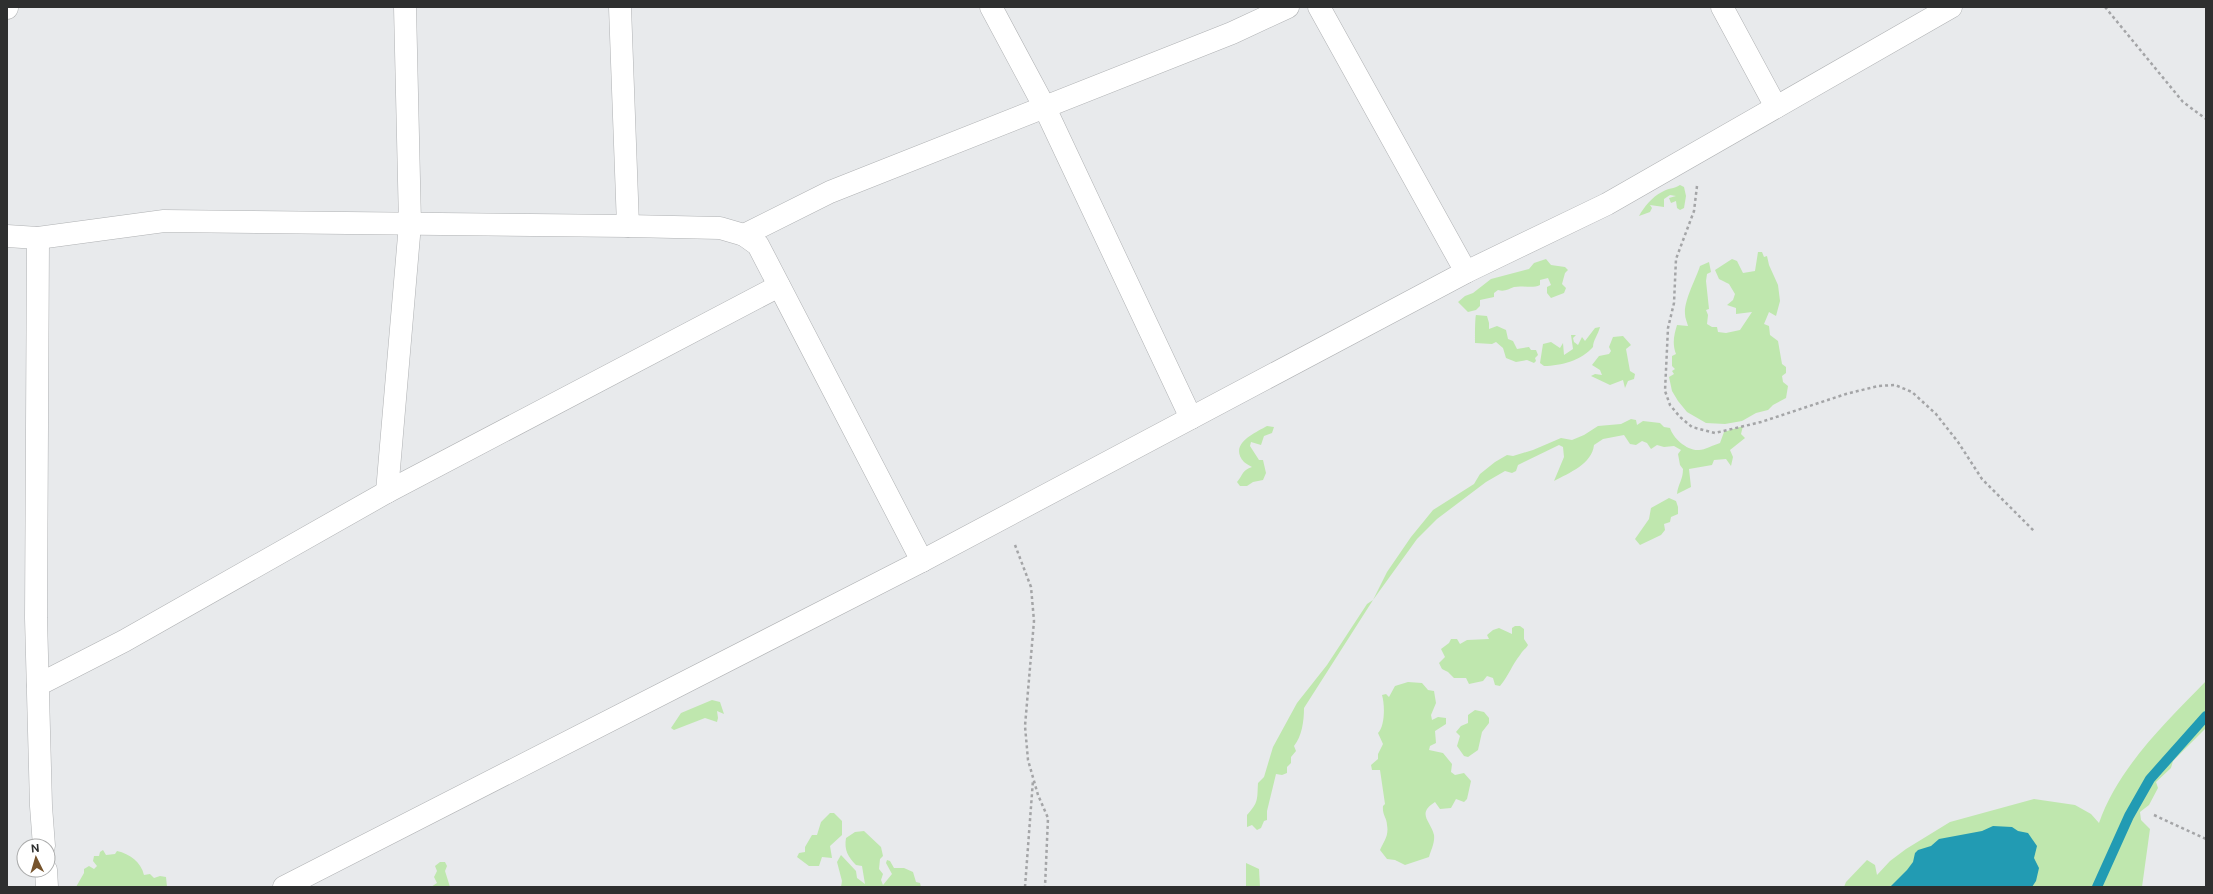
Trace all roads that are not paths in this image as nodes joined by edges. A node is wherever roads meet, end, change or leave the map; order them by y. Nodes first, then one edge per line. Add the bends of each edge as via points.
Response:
1 (404, 7) edge
2 (620, 7) edge
3 (991, 7) edge
4 (1288, 7) edge
5 (1318, 7) edge
6 (1722, 7) edge
7 (1951, 7) edge
8 (1044, 106) junction
9 (1776, 107) junction
10 (410, 224) junction
11 (628, 226) junction
12 (744, 235) junction
13 (7, 236) edge
14 (38, 238) junction
15 (1466, 272) junction
16 (779, 286) junction
17 (1191, 418) junction
18 (387, 492) junction
19 (922, 561) junction
20 (38, 685) junction
21 (44, 838) edge
22 (284, 887) edge

1 - 10 street
2 - 11 street
3 - 8 street
4 - 8 street via 1232,33
5 - 15 street
6 - 9 street
7 - 9 street
8 - 12 street via 830,192
8 - 17 street
9 - 15 street via 1607,204
10 - 11 street
10 - 14 street via 164,221
10 - 18 street
11 - 12 street via 720,228
12 - 16 street via 758,245
13 - 14 street
14 - 20 street
15 - 17 street
16 - 18 street
16 - 19 street
17 - 19 street
18 - 20 street via 124,642
19 - 22 street
20 - 21 street

